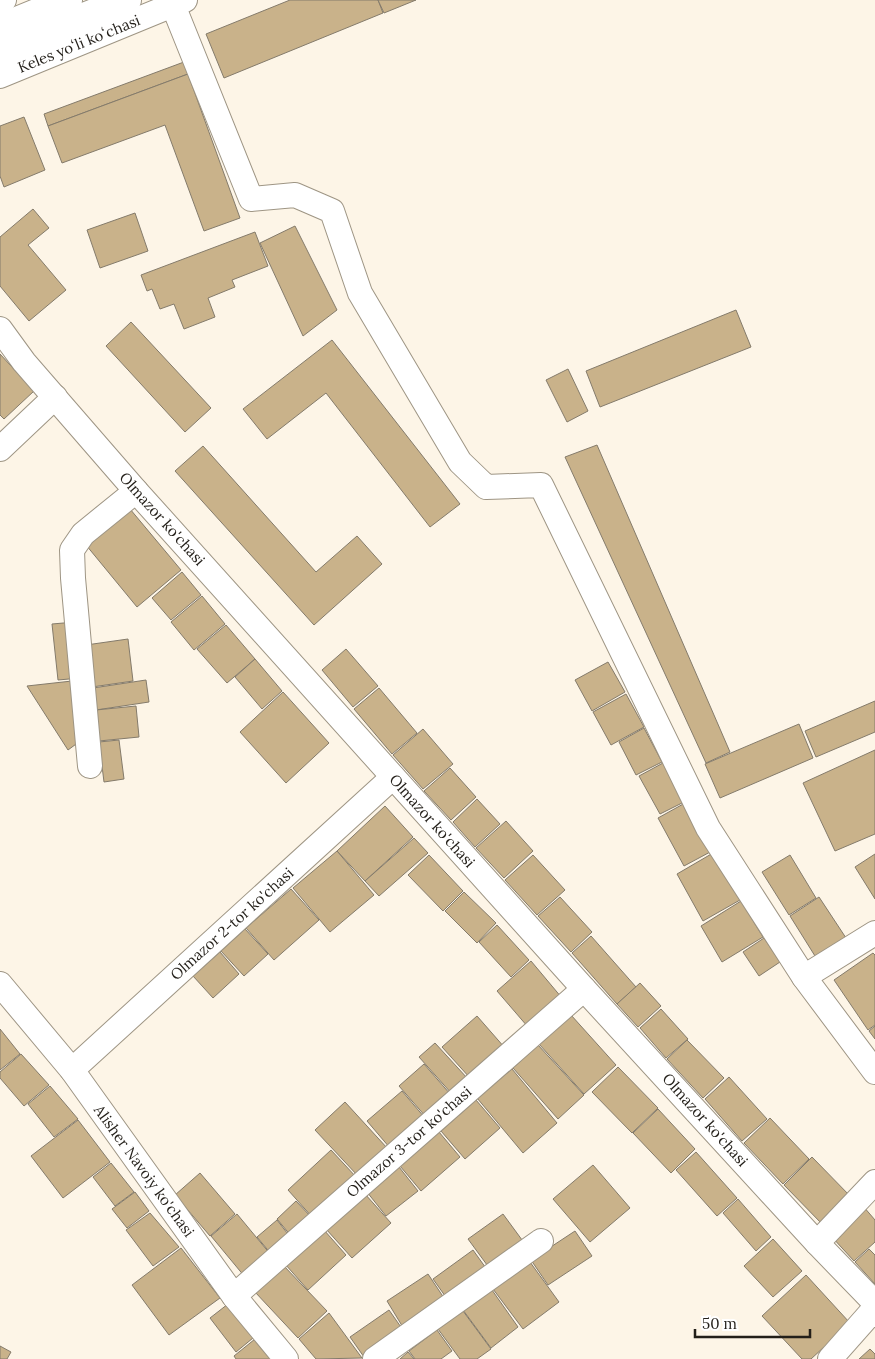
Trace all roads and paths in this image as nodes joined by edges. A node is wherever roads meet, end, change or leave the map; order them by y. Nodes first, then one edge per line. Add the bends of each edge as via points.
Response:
1 (4, 0) edge
2 (68, 0) edge
3 (127, 0) edge
4 (0, 2) edge
5 (179, 2) edge
6 (0, 28) edge
7 (0, 50) edge
8 (0, 76) edge
9 (0, 329) edge
10 (55, 397) junction
11 (0, 449) edge
12 (136, 491) junction
13 (90, 766) dead end
14 (393, 777) junction
15 (875, 933) edge
16 (804, 977) junction
17 (0, 984) edge
18 (584, 988) junction
19 (72, 1070) junction
20 (875, 1072) edge
21 (875, 1182) edge
22 (541, 1241) dead end
23 (817, 1243) junction
24 (234, 1296) junction
25 (875, 1304) edge
26 (875, 1308) edge
27 (286, 1359) edge
28 (375, 1359) edge
29 (830, 1359) edge

1 - 4 street
2 - 6 main road
3 - 7 main road, Keles yoʻli koʻchasi
5 - 8 street, Keles yoʻli koʻchasi
5 - 16 street via 251,199 295,195 332,211 360,294 460,462 486,487 541,485 708,828
9 - 10 street, Olmazor ko'chasi
10 - 11 street
10 - 12 street, Olmazor ko'chasi
12 - 13 street via 83,534 72,550
12 - 14 street, Olmazor ko'chasi
14 - 18 street, Olmazor ko'chasi
14 - 19 street, Olmazor 2-tor ko'chasi
15 - 16 street
16 - 20 street
17 - 19 street, Alisher Navoiy ko'chasi
18 - 23 street, Olmazor ko'chasi
18 - 24 street, Olmazor 3-tor ko'chasi
19 - 24 street, Alisher Navoiy ko'chasi
21 - 23 street
22 - 28 street
23 - 25 street, Olmazor ko'chasi
24 - 27 street, Alisher Navoiy ko'chasi
26 - 29 street

